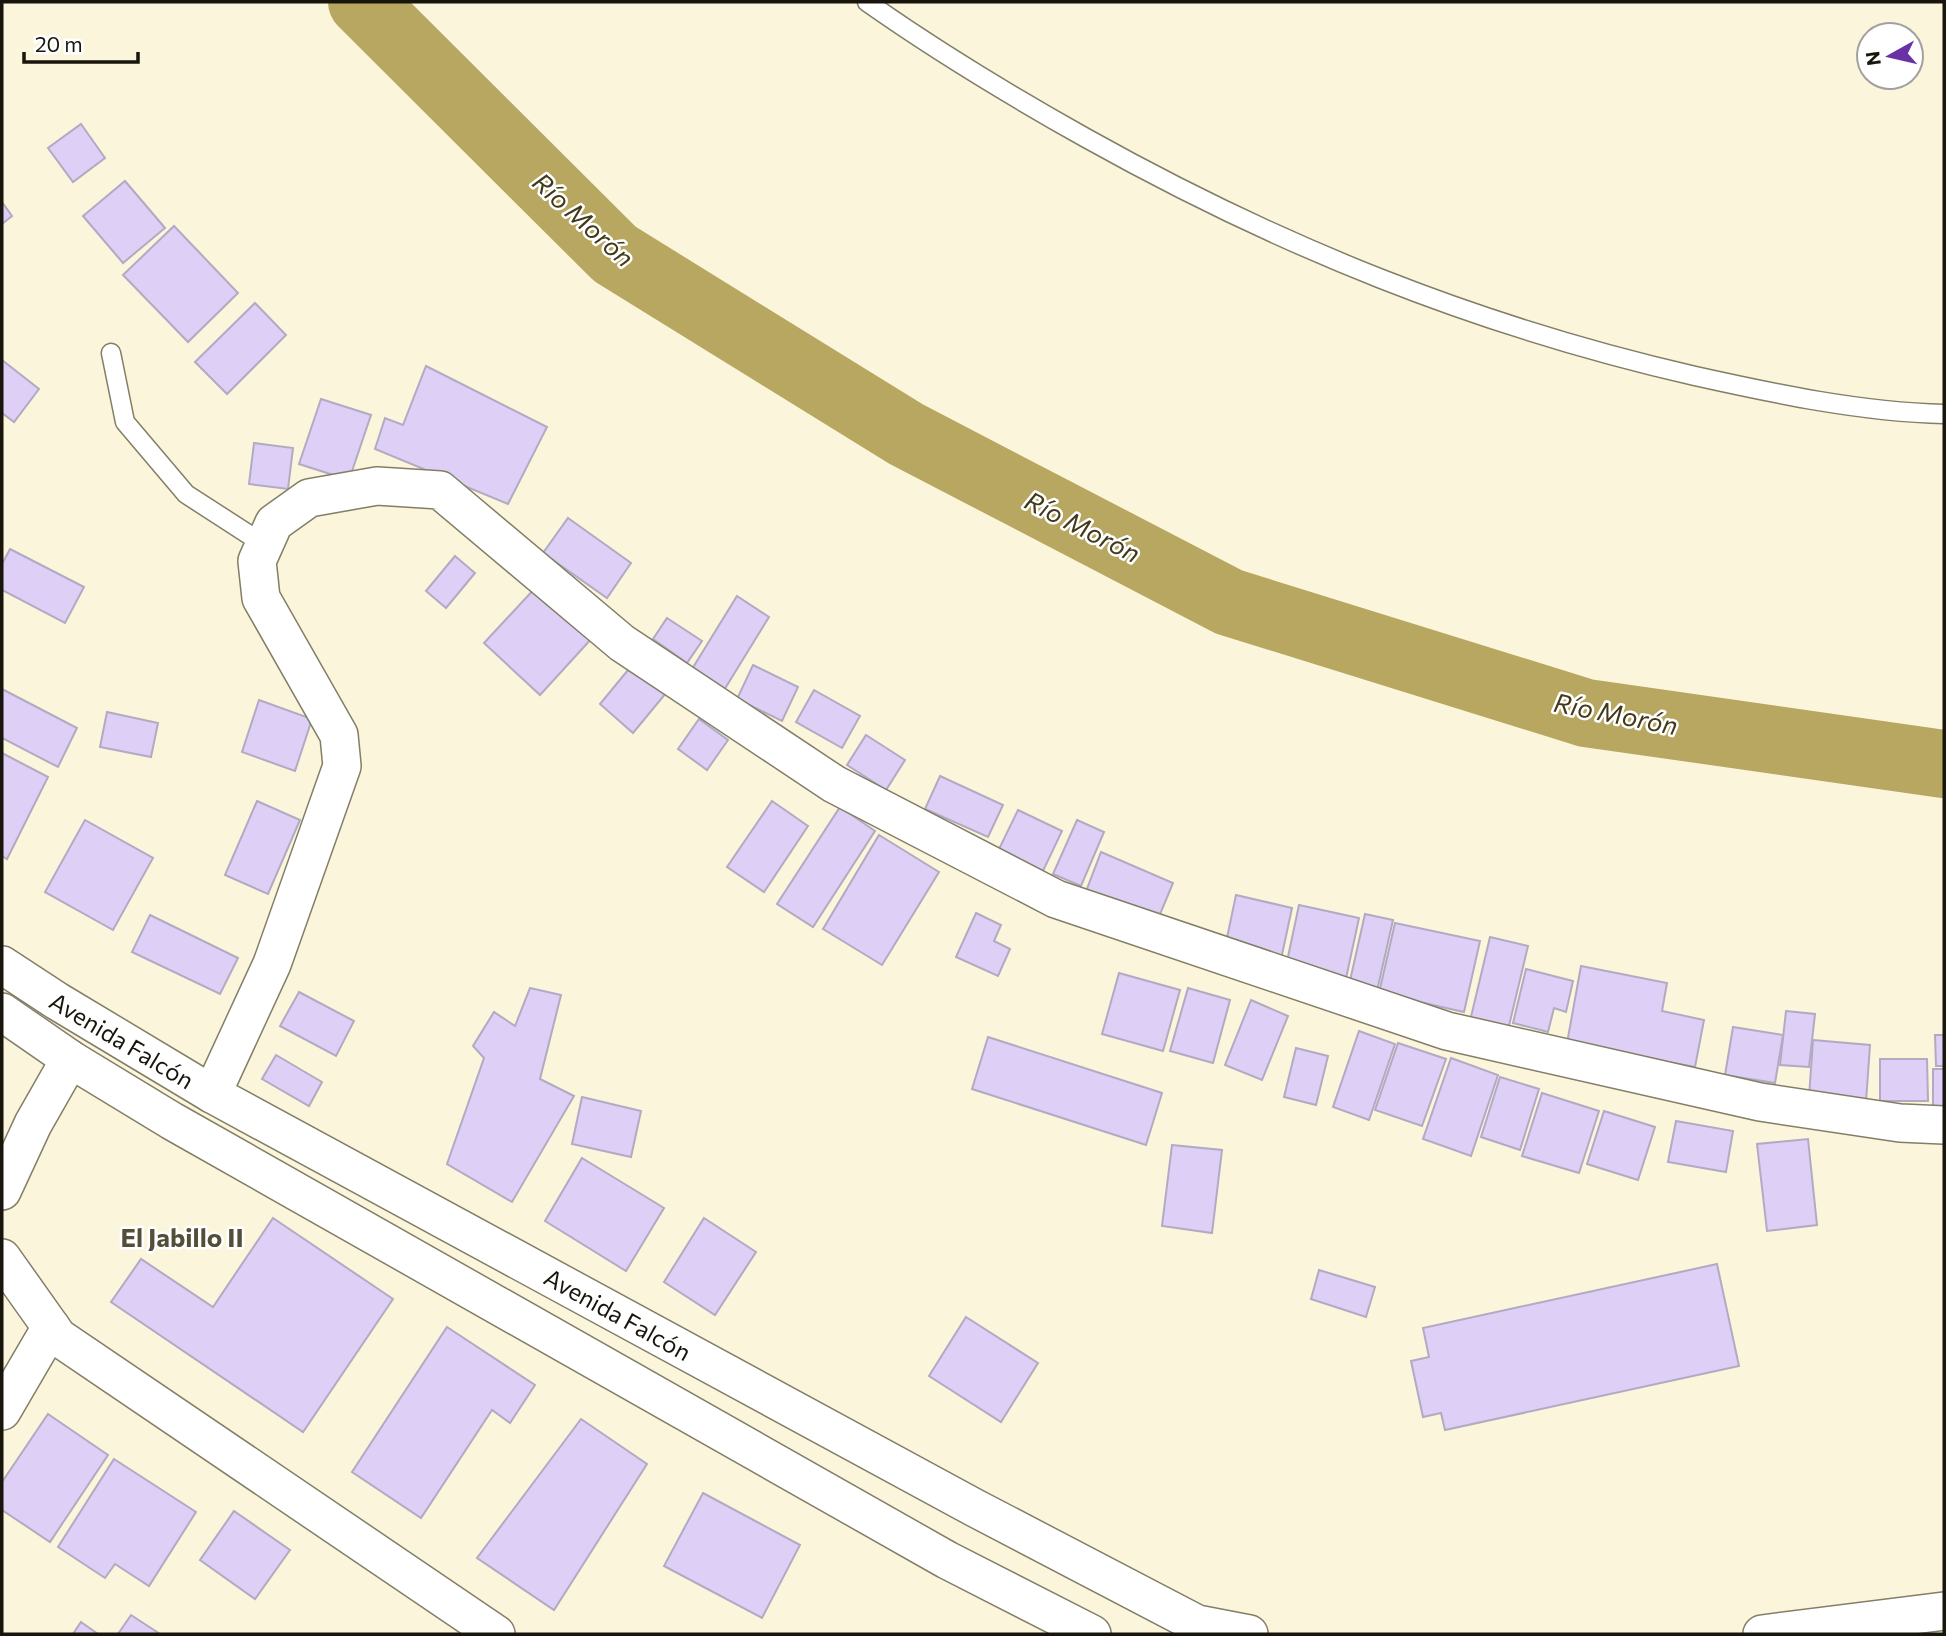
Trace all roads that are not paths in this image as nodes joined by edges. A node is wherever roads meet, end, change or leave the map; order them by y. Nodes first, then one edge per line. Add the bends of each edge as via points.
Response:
1 (867, 2) edge
2 (111, 353) dead end
3 (1944, 414) edge
4 (265, 545) junction
5 (2, 965) edge
6 (2, 1012) edge
7 (70, 1059) junction
8 (212, 1094) junction
9 (1944, 1125) edge
10 (2, 1191) edge
11 (2, 1258) edge
12 (51, 1327) junction
13 (2, 1411) edge
14 (1944, 1611) edge
15 (496, 1634) edge
16 (1092, 1634) edge
17 (1249, 1634) edge
18 (1762, 1634) edge

1 - 3 lane via 1004,92 1179,189 1373,278 1563,343 1652,366 1830,401
2 - 4 lane via 125,422 186,494
4 - 8 street via 257,561 261,598 339,735 342,766 272,964
4 - 9 street via 274,523 309,498 377,486 440,490 622,643 834,785 1056,899 1447,1031 1760,1102
5 - 8 street, Avenida Falcón
6 - 7 street, Avenida Falcón
7 - 10 street
7 - 16 street, Avenida Falcón via 934,1554
8 - 17 street, Avenida Falcón via 1197,1624
11 - 12 street
12 - 13 street
12 - 15 street via 58,1337
14 - 18 street

